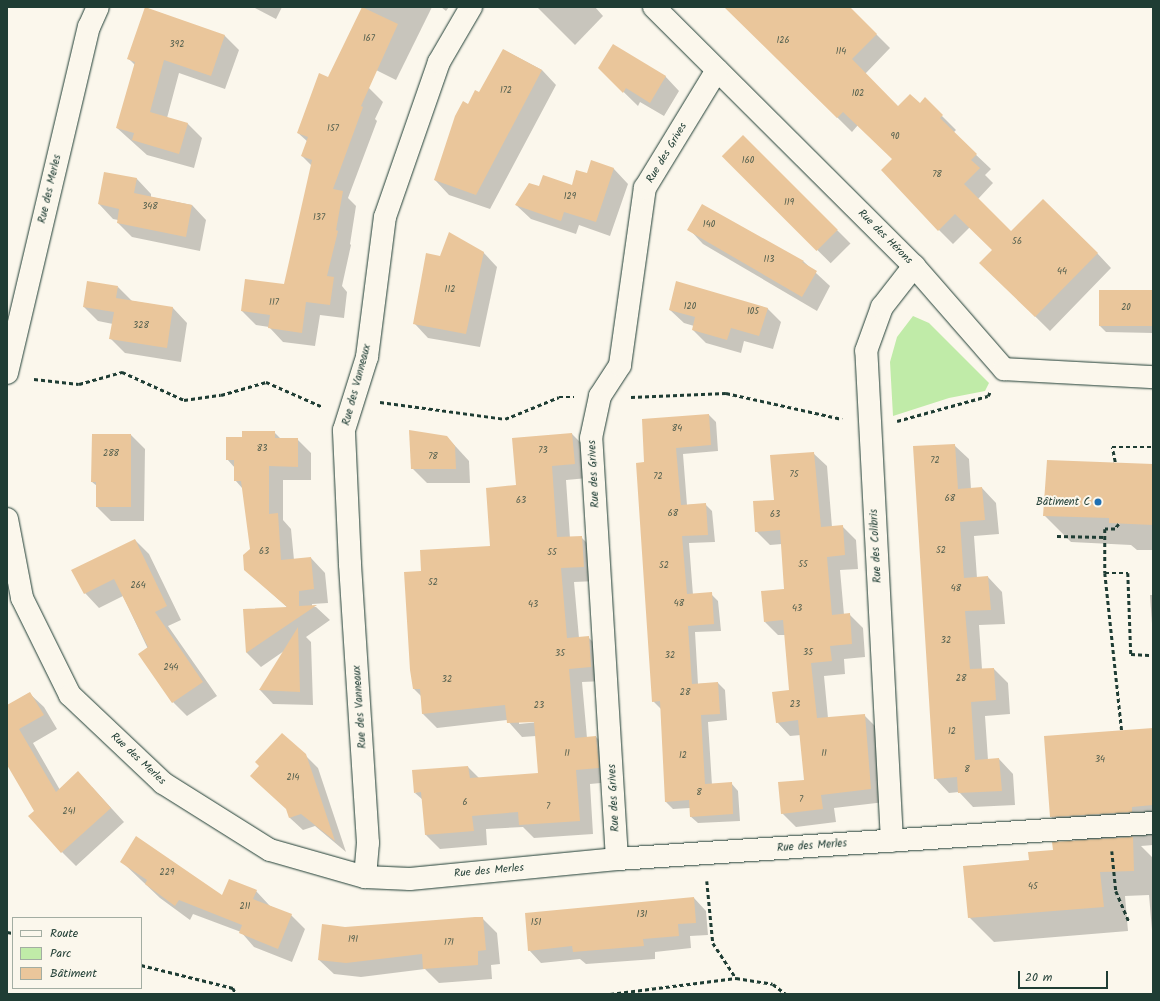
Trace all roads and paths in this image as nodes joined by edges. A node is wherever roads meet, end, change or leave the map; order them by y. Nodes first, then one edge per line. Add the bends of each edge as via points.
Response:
1 (98, 7) edge
2 (471, 7) edge
3 (654, 7) edge
4 (717, 70) junction
5 (914, 266) junction
6 (1004, 369) junction
7 (7, 372) edge
8 (1153, 377) edge
9 (34, 379) dead end
10 (600, 396) junction
11 (354, 402) junction
12 (870, 422) junction
13 (1153, 447) edge
14 (1116, 462) dead end
15 (7, 519) edge
16 (1119, 524) dead end
17 (1057, 536) dead end
18 (1105, 537) junction
19 (1105, 573) junction
20 (1153, 655) edge
21 (1122, 731) dead end
22 (1153, 823) edge
23 (892, 841) junction
24 (617, 859) junction
25 (1114, 871) dead end
26 (364, 877) junction
27 (700, 880) dead end
28 (1129, 922) dead end
29 (142, 965) edge
30 (736, 978) junction
31 (236, 994) edge
32 (610, 994) edge
33 (786, 994) edge

1 - 7 street, Rue des Merles via 89,27
2 - 11 street, Rue des Vanneaux via 439,62 385,216 367,357
3 - 4 street, Rue des Hérons
4 - 5 street, Rue des Hérons
4 - 10 street, Rue des Grives via 645,188 620,365
5 - 6 street, Rue des Hérons
5 - 12 street, Rue des Colibris via 882,307 866,351
6 - 8 street
6 - 12 path via 988,396 897,420
9 - 11 path via 79,384 122,372 184,400 222,396 266,382 321,408
10 - 11 path via 559,397 505,418 385,402
10 - 12 path via 726,393 843,420
10 - 24 street, Rue des Grives via 591,438
11 - 26 street, Rue des Vanneaux via 344,430 368,843
12 - 23 street, Rue des Colibris
13 - 14 path via 1112,447
15 - 26 street, Rue des Merles via 22,598 70,695 163,783 270,850
16 - 18 path via 1115,529 1105,529
17 - 18 path
18 - 19 path
19 - 20 path via 1128,573 1131,654
19 - 21 path
22 - 23 street, Rue des Merles
23 - 24 street, Rue des Merles
24 - 26 street, Rue des Merles via 410,879
25 - 28 path via 1116,891
27 - 30 path via 708,881 712,943
29 - 31 path via 233,988
30 - 32 path
30 - 33 path via 773,984

